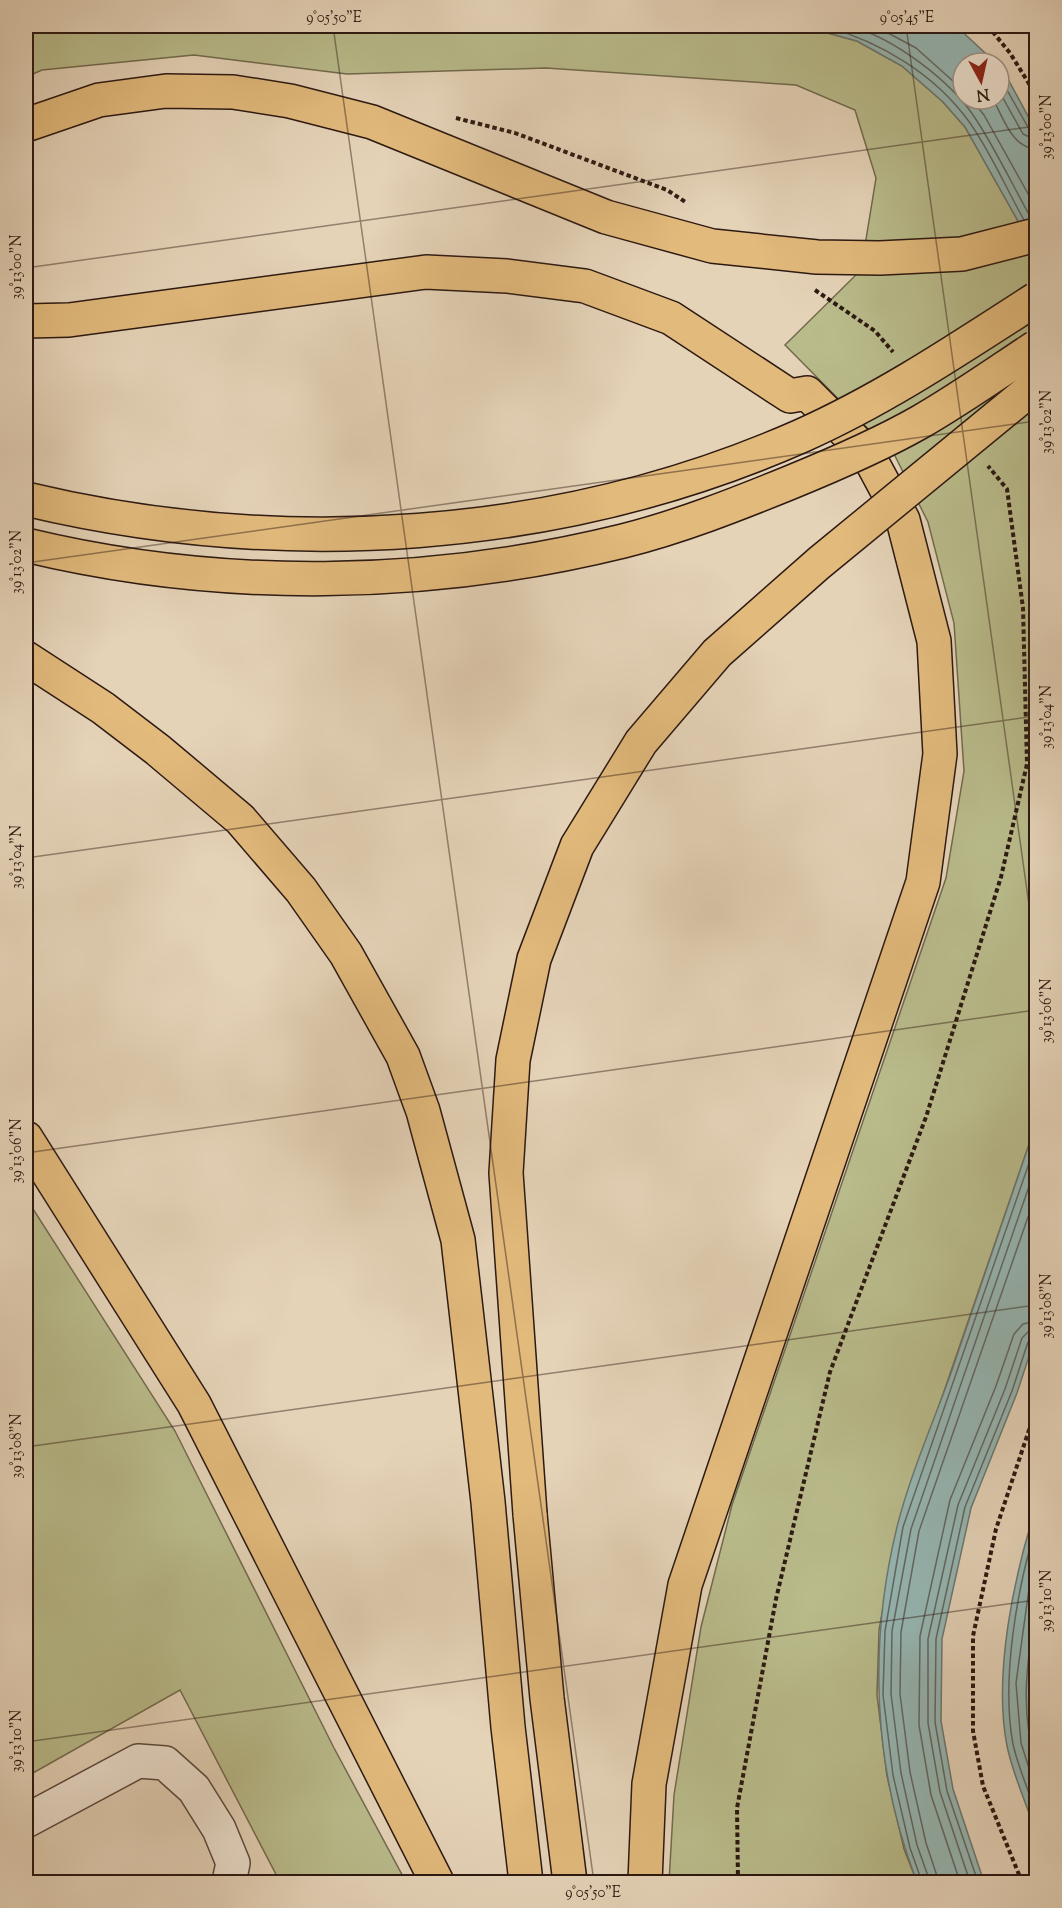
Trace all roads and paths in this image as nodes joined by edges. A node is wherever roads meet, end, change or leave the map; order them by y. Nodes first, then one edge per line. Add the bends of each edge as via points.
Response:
1 (987, 26) edge
2 (1036, 94) edge
3 (26, 125) edge
4 (1036, 235) edge
5 (1036, 299) edge
6 (26, 321) edge
7 (1036, 347) edge
8 (1036, 385) edge
9 (26, 499) edge
10 (26, 544) edge
11 (26, 658) edge
12 (1026, 668) dead end
13 (26, 1138) edge
14 (1036, 1409) edge
15 (26, 1821) edge
16 (229, 1882) edge
17 (437, 1882) edge
18 (526, 1882) edge
19 (570, 1882) edge
20 (645, 1882) edge
21 (738, 1882) edge
22 (1022, 1882) edge

1 - 2 path
3 - 4 highway, bridge via 99,99 166,91 233,92 290,101 372,122 606,217 712,246 817,257 880,258 962,254
5 - 9 highway, bridge via 908,381 801,436 685,479 593,506 485,525 347,534 216,531 77,511
6 - 20 highway via 69,320 426,272 507,276 585,286 671,318 790,396 807,393 867,453 903,520 934,641 940,754 923,882 685,1585 649,1784
7 - 10 highway, bridge via 920,422 839,462 734,505 625,540 557,555 478,569 344,579 280,579 208,575 74,556
8 - 19 highway, bridge via 819,563 717,653 641,742 577,846 534,959 513,1060 506,1173 530,1514
11 - 18 highway via 103,708 240,819 301,890 346,954 403,1056 423,1111 458,1240
12 - 21 path via 1027,764 1001,877 926,1117 830,1372 776,1599 737,1808
13 - 17 highway via 194,1404
14 - 22 path via 996,1529 974,1636 974,1731 983,1786
15 - 16 lane via 138,1761 165,1763 194,1789 219,1829 233,1863

